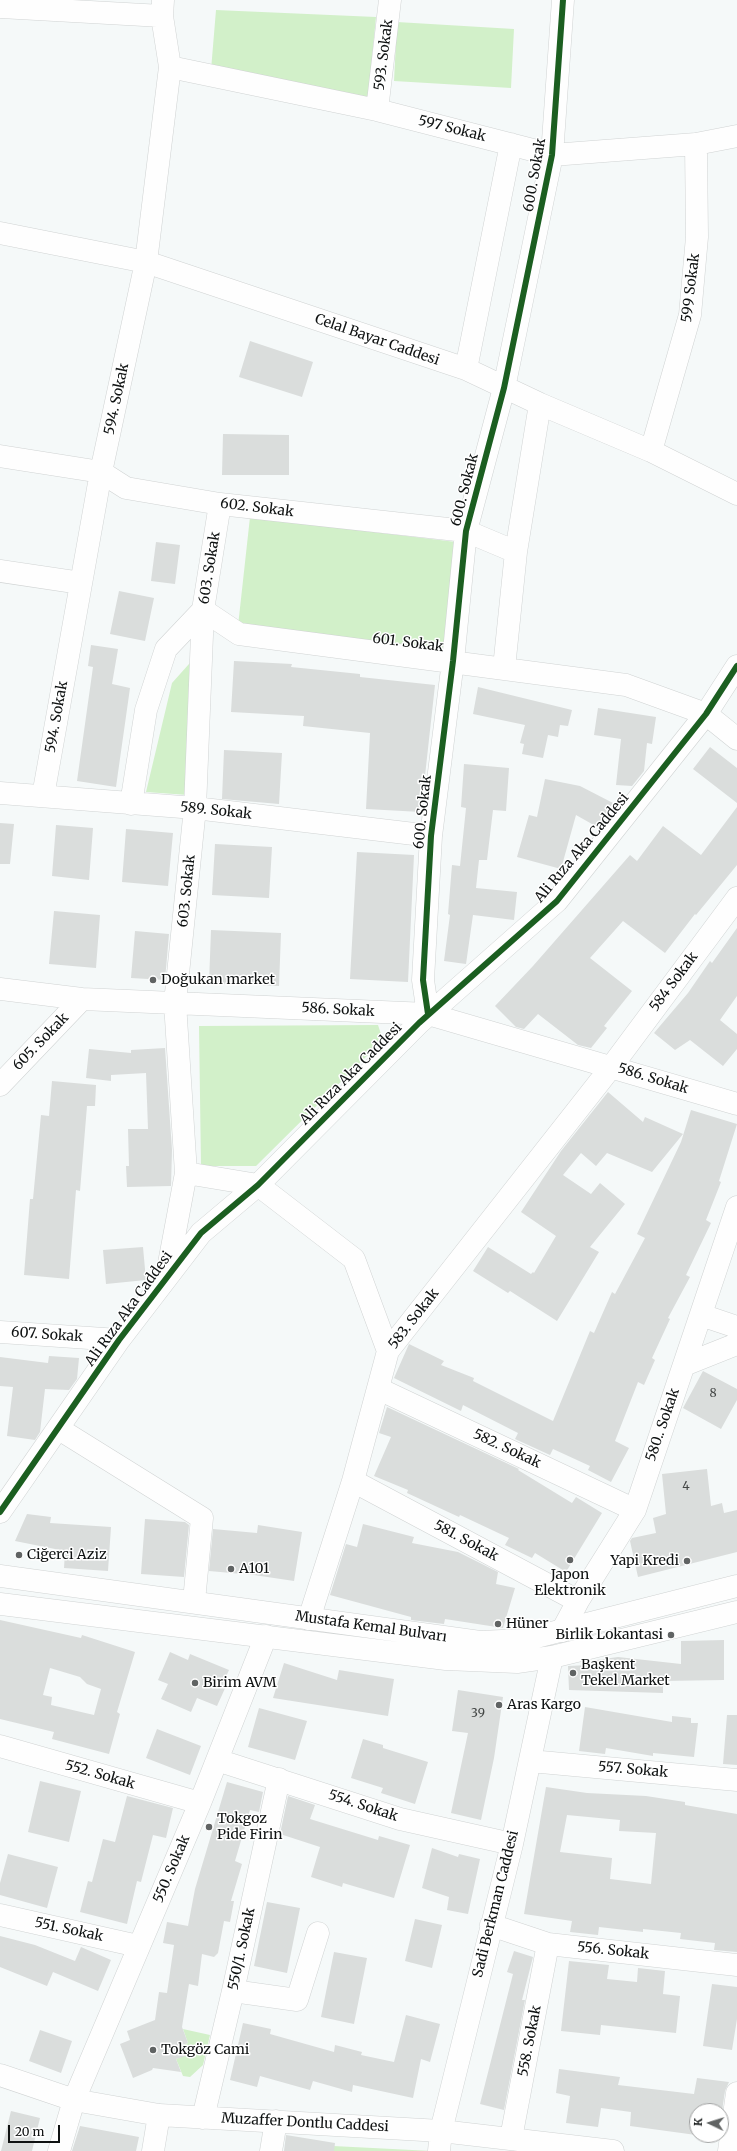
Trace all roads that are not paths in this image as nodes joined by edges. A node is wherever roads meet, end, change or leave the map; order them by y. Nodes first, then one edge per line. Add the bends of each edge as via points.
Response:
1 (390, 0) edge
2 (563, 0) edge
3 (0, 7) edge
4 (162, 8) edge
5 (170, 67) junction
6 (377, 110) junction
7 (737, 136) edge
8 (511, 144) junction
9 (696, 144) junction
10 (552, 155) junction
11 (0, 233) edge
12 (146, 262) junction
13 (466, 369) junction
14 (504, 388) junction
15 (540, 404) junction
16 (651, 450) junction
17 (0, 456) edge
18 (102, 472) junction
19 (737, 494) edge
20 (220, 504) junction
21 (466, 531) junction
22 (516, 552) junction
23 (0, 571) edge
24 (81, 583) junction
25 (203, 610) junction
26 (454, 662) junction
27 (737, 666) edge
28 (504, 668) junction
29 (706, 714) junction
30 (737, 739) edge
31 (0, 793) edge
32 (43, 796) junction
33 (130, 804) junction
34 (195, 808) junction
35 (431, 836) junction
36 (737, 898) edge
37 (0, 989) edge
38 (82, 999) junction
39 (175, 1003) junction
40 (428, 1014) junction
41 (612, 1066) junction
42 (0, 1085) edge
43 (737, 1104) edge
44 (186, 1173) junction
45 (258, 1185) junction
46 (737, 1207) edge
47 (166, 1278) junction
48 (701, 1315) junction
49 (737, 1327) edge
50 (0, 1332) edge
51 (119, 1340) junction
52 (737, 1344) edge
53 (388, 1351) junction
54 (684, 1364) junction
55 (379, 1389) junction
56 (58, 1429) junction
57 (353, 1481) junction
58 (635, 1510) junction
59 (0, 1512) edge
60 (0, 1576) edge
61 (737, 1586) edge
62 (194, 1601) junction
63 (578, 1601) junction
64 (0, 1604) edge
65 (737, 1612) edge
66 (309, 1618) junction
67 (562, 1631) junction
68 (266, 1636) junction
69 (552, 1657) junction
70 (0, 1746) edge
71 (217, 1760) junction
72 (530, 1760) junction
73 (279, 1779) junction
74 (737, 1780) edge
75 (200, 1803) junction
76 (512, 1844) junction
77 (0, 1915) edge
78 (491, 1925) junction
79 (318, 1933) dead end
80 (548, 1944) junction
81 (138, 1946) junction
82 (737, 1965) edge
83 (233, 1991) junction
84 (0, 2075) edge
85 (737, 2093) edge
86 (74, 2100) junction
87 (159, 2115) junction
88 (203, 2118) junction
89 (276, 2121) junction
90 (511, 2138) junction
91 (440, 2141) edge
92 (559, 2148) edge
93 (59, 2151) edge
94 (153, 2151) edge
95 (271, 2151) edge
96 (613, 2151) edge
97 (728, 2151) edge

1 - 6 street, 593. Sokak
2 - 10 street, 600. Sokak
3 - 4 street
4 - 5 street, 594. Sokak
5 - 6 street, 597 Sokak
5 - 12 street, 594. Sokak
6 - 8 street, 597 Sokak
7 - 9 street, 597 Sokak
8 - 10 street, 597 Sokak
8 - 13 street
9 - 10 street, 597 Sokak
9 - 16 street, 599 Sokak via 697,237 690,315
10 - 14 street, 600. Sokak
11 - 12 street, Celal Bayar Caddesi
12 - 13 street, Celal Bayar Caddesi
12 - 18 street, 594. Sokak
13 - 14 street, Celal Bayar Caddesi
14 - 15 street, Celal Bayar Caddesi
14 - 21 street, 600. Sokak
15 - 16 street, Celal Bayar Caddesi
15 - 22 street
16 - 19 street, Celal Bayar Caddesi
17 - 18 street, 602. Sokak
18 - 20 street, 602. Sokak via 126,488
18 - 24 street, 594. Sokak
20 - 21 street, 602. Sokak
20 - 25 street, 603. Sokak
21 - 22 street, 602. Sokak
21 - 26 street, 600. Sokak
22 - 28 street
23 - 24 street
24 - 32 street, 594. Sokak
25 - 26 street, 601. Sokak via 239,634
25 - 33 street via 166,649 146,710
25 - 34 street, 603. Sokak
26 - 28 street, 601. Sokak
26 - 35 street, 600. Sokak
27 - 29 street, Ali Rıza Aka Caddesi
28 - 29 street, 601. Sokak via 626,685
29 - 30 street, 601. Sokak
29 - 40 street, Ali Rıza Aka Caddesi via 556,901
31 - 32 street, 589. Sokak
32 - 33 street, 589. Sokak
33 - 34 street, 589. Sokak
34 - 35 street, 589. Sokak
34 - 39 street, 603. Sokak
35 - 40 street, 600. Sokak via 422,980
36 - 41 street, 584 Sokak
37 - 38 street, 586. Sokak
38 - 39 street, 586. Sokak
38 - 42 street, 605. Sokak
39 - 40 street, 586. Sokak
39 - 44 street, 603. Sokak
40 - 41 street, 586. Sokak
40 - 45 street, Ali Rıza Aka Caddesi
41 - 43 street, 586. Sokak
41 - 53 street, 583. Sokak
44 - 45 street
44 - 47 street, 603. Sokak
45 - 47 street, Ali Rıza Aka Caddesi via 201,1233
45 - 53 street via 354,1259
46 - 48 street, 580.. Sokak
47 - 51 street, Ali Rıza Aka Caddesi
48 - 49 street
48 - 54 street, 580.. Sokak
50 - 51 street, 607. Sokak
51 - 56 street, Ali Rıza Aka Caddesi
52 - 54 street
53 - 55 street, 583. Sokak
54 - 58 street, 580.. Sokak
55 - 57 street, 583. Sokak
55 - 58 street, 582. Sokak
56 - 59 street, Ali Rıza Aka Caddesi
56 - 62 street via 202,1518
57 - 63 street, 581. Sokak
57 - 66 street, 583. Sokak
58 - 63 street, 580.. Sokak
60 - 62 street, Mustafa Kemal Bulvarı
61 - 67 street, Mustafa Kemal Bulvarı
62 - 66 street, Mustafa Kemal Bulvarı
63 - 67 street, 580.. Sokak
64 - 68 street, Mustafa Kemal Bulvarı
65 - 69 street, Mustafa Kemal Bulvarı
66 - 67 street, Mustafa Kemal Bulvarı via 480,1642 524,1640
68 - 69 street, Mustafa Kemal Bulvarı via 446,1659 517,1662
68 - 71 street, 550. Sokak
69 - 72 street, Sadi Berkman Caddesi
70 - 75 street, 552. Sokak
71 - 73 street, 554. Sokak
71 - 75 street, 550. Sokak
72 - 74 street, 557. Sokak
72 - 76 street, Sadi Berkman Caddesi
73 - 76 street, 554. Sokak via 400,1819
73 - 83 street, 550/1. Sokak
75 - 81 street, 550. Sokak
76 - 78 street, Sadi Berkman Caddesi
77 - 81 street, 551. Sokak
78 - 80 street, 556. Sokak
78 - 91 street, Sadi Berkman Caddesi
79 - 83 street via 297,2000
80 - 82 street, 556. Sokak
80 - 90 street, 558. Sokak
81 - 86 street, 550. Sokak
83 - 88 street, 550/1. Sokak
84 - 86 street, Muzaffer Dontlu Caddesi
85 - 97 street
86 - 87 street, Muzaffer Dontlu Caddesi
86 - 93 street, 550. Sokak
87 - 88 street, Muzaffer Dontlu Caddesi
87 - 94 street
88 - 89 street, Muzaffer Dontlu Caddesi
89 - 91 street, Muzaffer Dontlu Caddesi
89 - 95 street
90 - 91 street, Muzaffer Dontlu Caddesi
90 - 92 street, Muzaffer Dontlu Caddesi
92 - 96 street, Muzaffer Dontlu Caddesi

